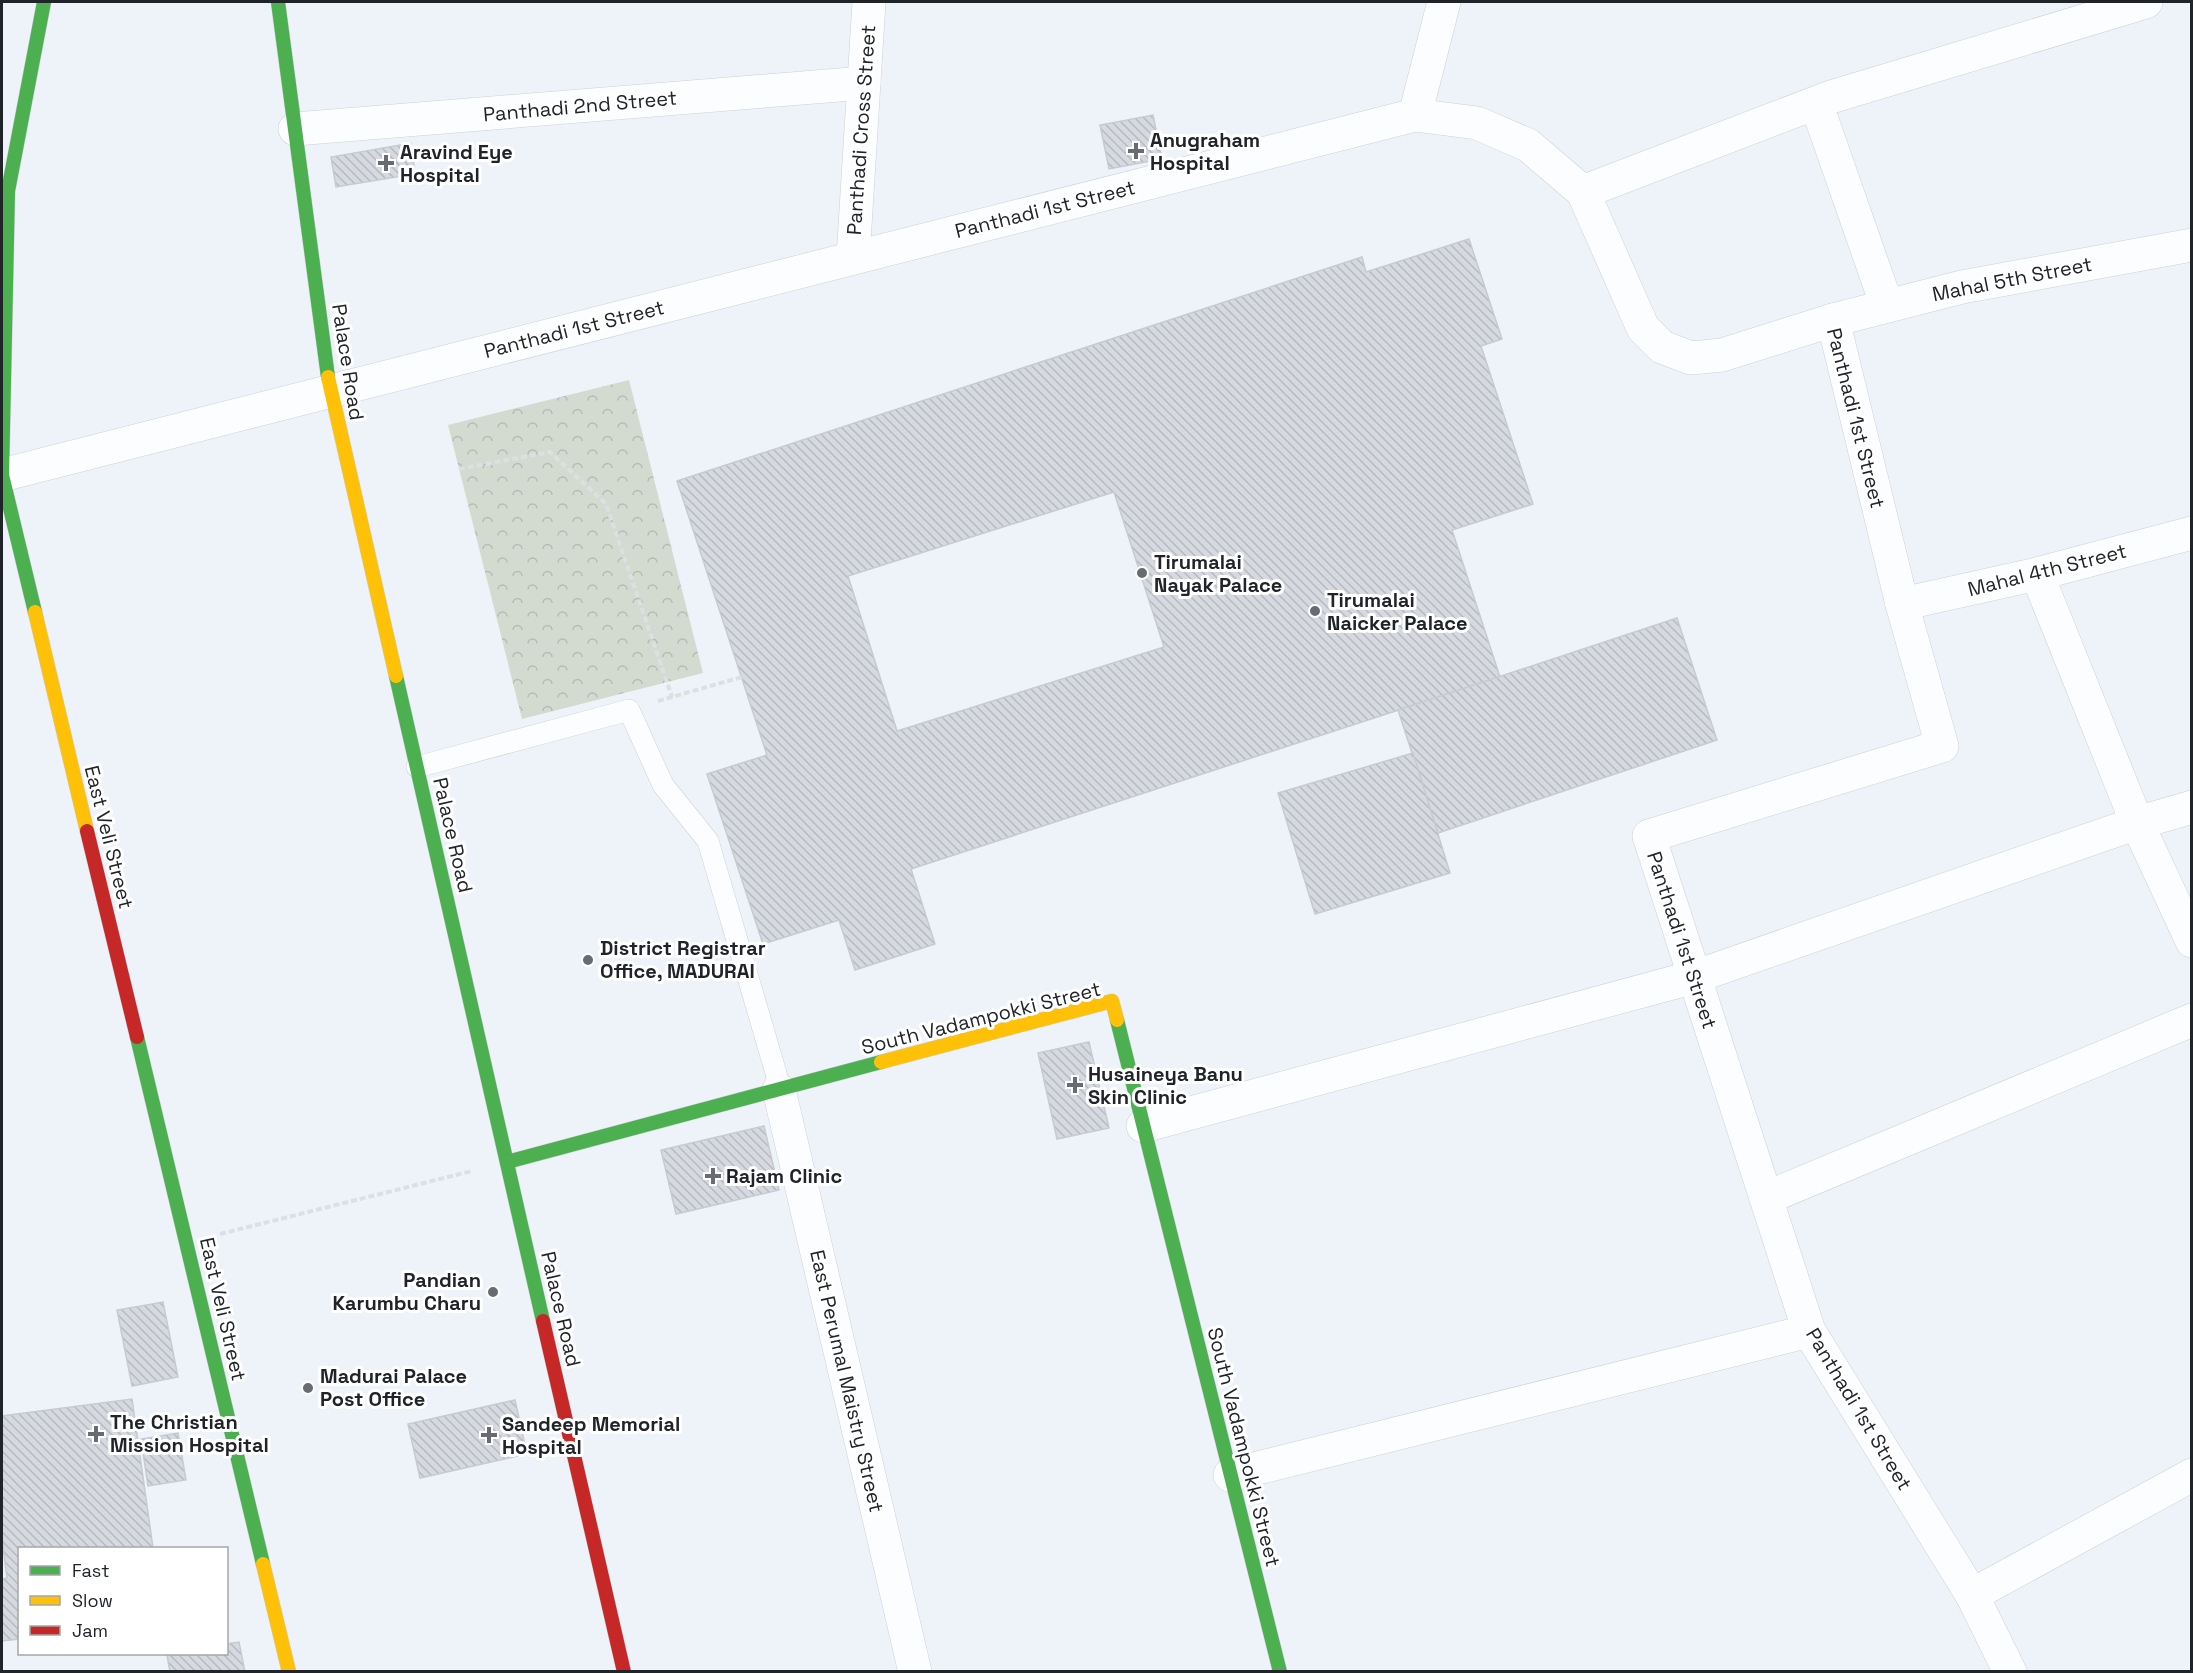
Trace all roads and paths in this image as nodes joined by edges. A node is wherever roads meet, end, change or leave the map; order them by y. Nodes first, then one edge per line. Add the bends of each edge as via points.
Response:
1 (44, 2) edge
2 (279, 2) edge
3 (869, 2) edge
4 (1444, 2) edge
5 (2146, 2) edge
6 (864, 83) junction
7 (1816, 103) junction
8 (1415, 115) junction
9 (295, 129) junction
10 (1583, 192) junction
11 (2192, 245) edge
12 (853, 258) junction
13 (1887, 306) junction
14 (1833, 320) junction
15 (330, 392) junction
16 (459, 469) dead end
17 (2, 475) edge
18 (2192, 533) edge
19 (2037, 574) junction
20 (1902, 604) junction
21 (742, 677) dead end
22 (672, 697) junction
23 (629, 710) junction
24 (417, 767) junction
25 (2192, 807) edge
26 (2137, 823) junction
27 (2192, 941) edge
28 (1695, 977) junction
29 (2192, 1020) edge
30 (779, 1090) junction
31 (1143, 1126) junction
32 (507, 1162) junction
33 (1766, 1198) junction
34 (187, 1242) junction
35 (1809, 1331) junction
36 (1230, 1475) junction
37 (2192, 1475) edge
38 (1972, 1595) junction
39 (289, 1671) edge
40 (624, 1671) edge
41 (915, 1671) edge
42 (1280, 1671) edge
43 (2010, 1671) edge

1 - 17 main road, East Veli Street via 8,191
2 - 9 main road, Palace Road
3 - 6 street, Panthadi Cross Street
4 - 8 street
5 - 7 street
6 - 9 street, Panthadi 2nd Street
6 - 12 street, Panthadi Cross Street
7 - 10 street
7 - 13 street
8 - 10 street, Panthadi 1st Street via 1477,123 1528,145
8 - 12 street, Panthadi 1st Street
9 - 15 main road, Palace Road
10 - 14 street, Panthadi 1st Street via 1643,328 1662,347 1691,358 1722,355
11 - 13 street, Mahal 5th Street via 1962,286
12 - 15 street, Panthadi 1st Street
13 - 14 street, Mahal 5th Street
14 - 20 street, Panthadi 1st Street
15 - 17 street, Panthadi 1st Street
15 - 24 main road, Palace Road
16 - 22 path via 550,452 606,504
17 - 34 main road, East Veli Street
18 - 19 street, Mahal 4th Street
19 - 20 street, Mahal 4th Street
19 - 26 street
20 - 28 street, Panthadi 1st Street via 1942,746 1649,836
21 - 22 path
22 - 23 path
23 - 24 lane
23 - 30 lane via 663,785 708,841
24 - 32 main road, Palace Road
25 - 26 street
26 - 27 street
26 - 28 street
28 - 31 street
28 - 33 street, Panthadi 1st Street
29 - 33 street
30 - 31 main road, South Vadampokki Street via 1112,1001
30 - 32 main road, South Vadampokki Street
30 - 41 street, East Perumal Maistry Street
31 - 36 main road, South Vadampokki Street
32 - 34 path
32 - 40 main road, Palace Road
33 - 35 street, Panthadi 1st Street
34 - 39 main road, East Veli Street
35 - 36 street
35 - 38 street, Panthadi 1st Street
36 - 42 main road, South Vadampokki Street
37 - 38 street
38 - 43 street, Panthadi 1st Street

